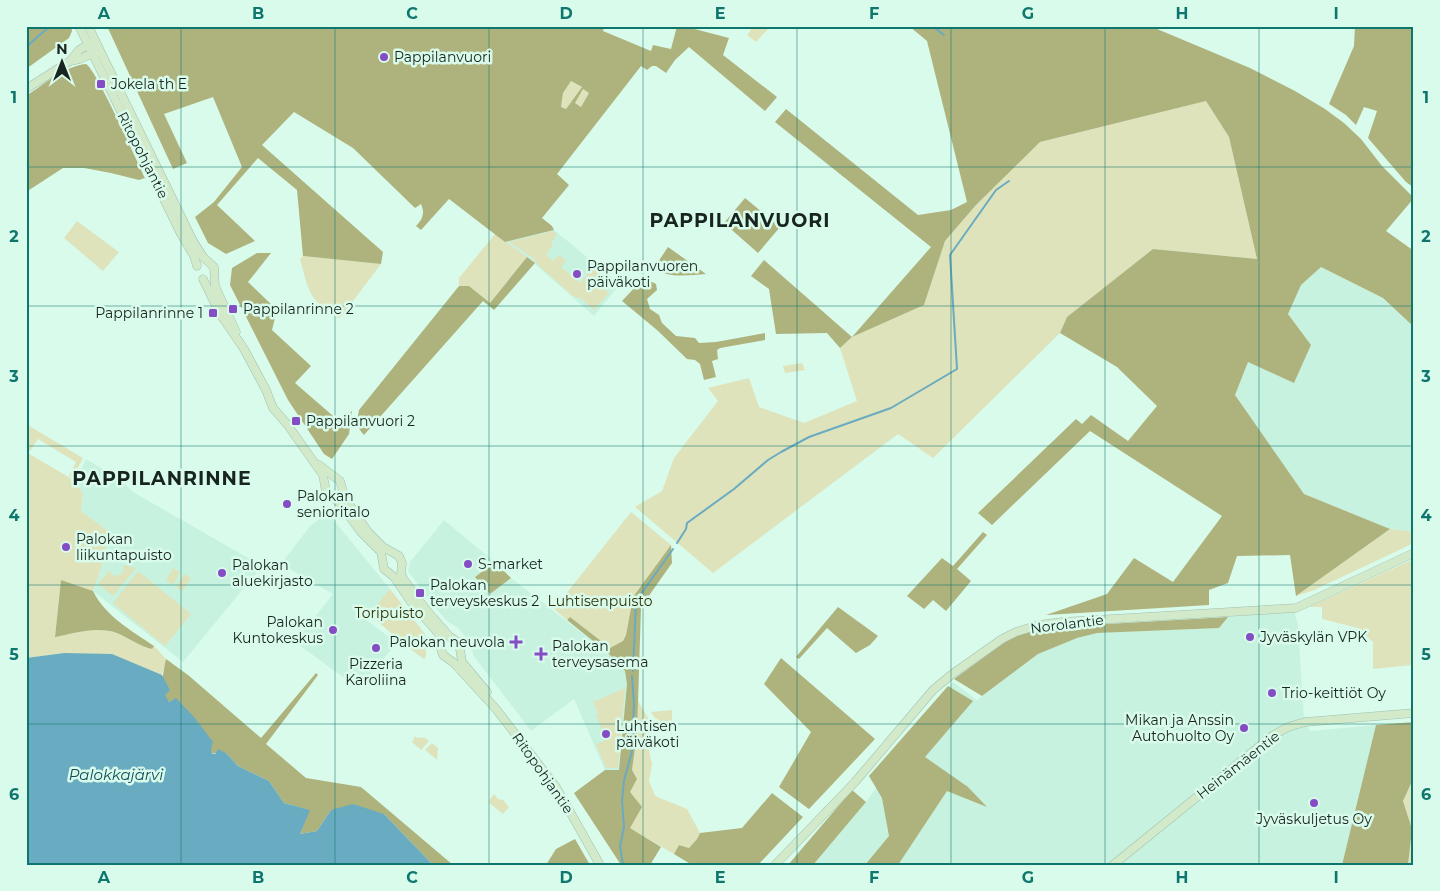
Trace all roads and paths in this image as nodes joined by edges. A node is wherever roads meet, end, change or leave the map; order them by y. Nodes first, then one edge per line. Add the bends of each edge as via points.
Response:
1 (80, 26) edge
2 (88, 26) edge
3 (92, 43) junction
4 (96, 52) junction
5 (70, 61) junction
6 (26, 90) edge
7 (207, 261) junction
8 (197, 266) junction
9 (214, 274) junction
10 (203, 279) junction
11 (240, 341) junction
12 (313, 460) junction
13 (336, 478) junction
14 (325, 484) junction
15 (342, 487) junction
16 (333, 496) junction
17 (1414, 553) edge
18 (393, 554) junction
19 (383, 563) junction
20 (401, 569) junction
21 (389, 573) junction
22 (453, 639) junction
23 (442, 644) junction
24 (460, 652) junction
25 (448, 659) junction
26 (496, 709) junction
27 (1414, 714) edge
28 (600, 865) edge
29 (775, 865) edge
30 (1113, 865) edge

1 - 3 main road
2 - 3 main road
3 - 4 main road, Ritopohjantie
3 - 5 main road via 79,50
4 - 5 main road
4 - 7 main road, Ritopohjantie via 193,241
4 - 8 main road, Ritopohjantie
5 - 6 main road
7 - 8 main road
7 - 9 main road via 214,267
8 - 10 main road via 197,274
9 - 10 main road via 210,279
9 - 11 main road via 217,292
10 - 11 main road via 220,314
11 - 12 main road via 273,408
12 - 13 main road
12 - 14 main road
13 - 14 main road
13 - 15 main road
14 - 16 main road via 326,492
15 - 16 main road via 340,494
15 - 18 main road via 347,502 368,532
16 - 19 main road via 381,552
17 - 29 main road, Norolantie via 1296,608 1062,622 1016,632 970,660 933,690 855,782
18 - 19 main road via 387,556
18 - 20 main road via 399,556
19 - 21 main road
20 - 21 main road via 397,573
20 - 22 main road via 404,580 427,611
21 - 23 main road via 420,614 440,634
22 - 23 main road
22 - 24 main road via 460,646
23 - 25 main road via 443,655
24 - 25 main road via 457,657
24 - 26 main road, Ritopohjantie via 464,666
25 - 26 main road, Ritopohjantie
26 - 28 main road, Ritopohjantie via 556,787
27 - 30 main road, Heinämäentie via 1305,722 1288,727 1272,736

